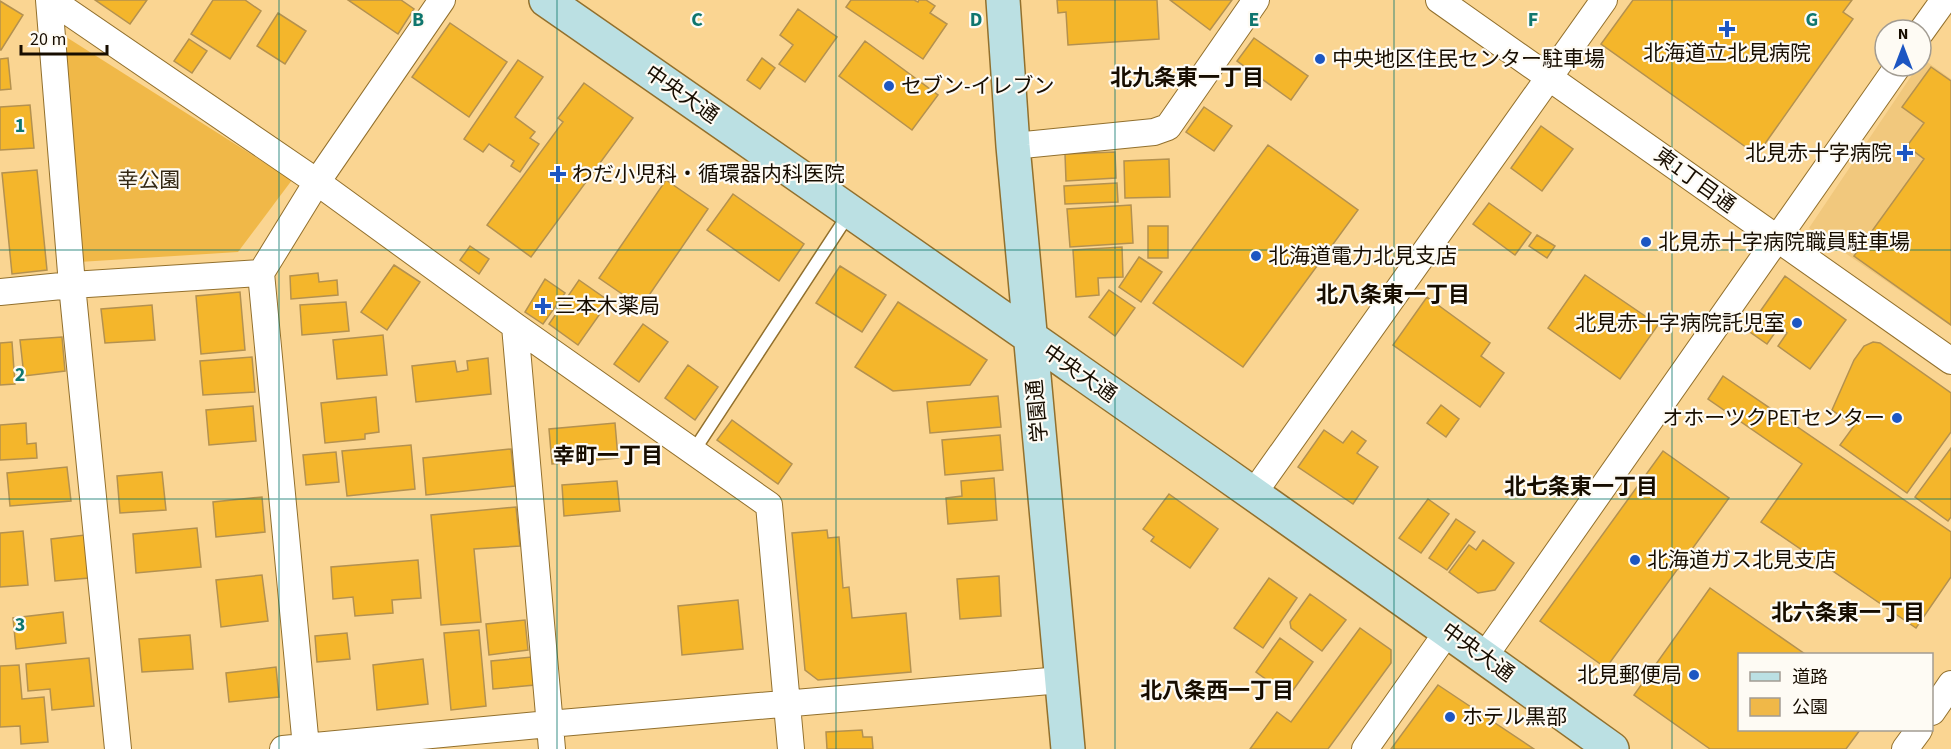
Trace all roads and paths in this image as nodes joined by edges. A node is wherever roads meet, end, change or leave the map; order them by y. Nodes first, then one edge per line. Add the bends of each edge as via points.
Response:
1 (50, 0) edge
2 (442, 0) edge
3 (546, 0) edge
4 (1003, 0) edge
5 (1256, 0) edge
6 (1439, 0) edge
7 (1604, 0) edge
8 (1944, 0) edge
9 (1931, 18) edge
10 (1550, 76) junction
11 (1890, 78) edge
12 (1013, 146) junction
13 (317, 182) junction
14 (850, 211) junction
15 (1778, 239) junction
16 (261, 273) junction
17 (72, 285) junction
18 (0, 292) edge
19 (515, 326) junction
20 (1030, 338) junction
21 (1951, 361) edge
22 (693, 452) junction
23 (1253, 494) junction
24 (1448, 631) junction
25 (1484, 657) junction
26 (1061, 680) junction
27 (1951, 684) edge
28 (788, 704) junction
29 (1933, 711) edge
30 (1918, 731) edge
31 (550, 736) edge
32 (294, 748) edge
33 (118, 749) edge
34 (791, 749) edge
35 (1068, 749) edge
36 (1365, 749) edge
37 (1612, 749) edge
38 (1905, 749) edge

1 - 13 street
1 - 17 street
2 - 13 street
3 - 14 street, 中央大通
4 - 12 street, 学園通
5 - 12 street via 1168,127 1154,132
6 - 10 street, 東1丁目通
7 - 10 street
8 - 9 street
10 - 15 street, 東1丁目通
10 - 23 street
11 - 15 street
12 - 20 street, 学園通
13 - 16 street
13 - 19 street
14 - 20 street, 中央大通
14 - 22 lane
15 - 21 street, 東1丁目通
15 - 25 street
16 - 17 street
16 - 32 street
17 - 18 street
17 - 33 street
19 - 22 street
19 - 31 street
20 - 23 street, 中央大通
20 - 26 street, 学園通
22 - 28 street via 769,505
23 - 24 street, 中央大通
24 - 25 street, 中央大通
24 - 36 street
25 - 37 street, 中央大通
26 - 28 street
26 - 35 street, 学園通
27 - 29 street
28 - 31 street
28 - 34 street
30 - 38 street
31 - 32 street

